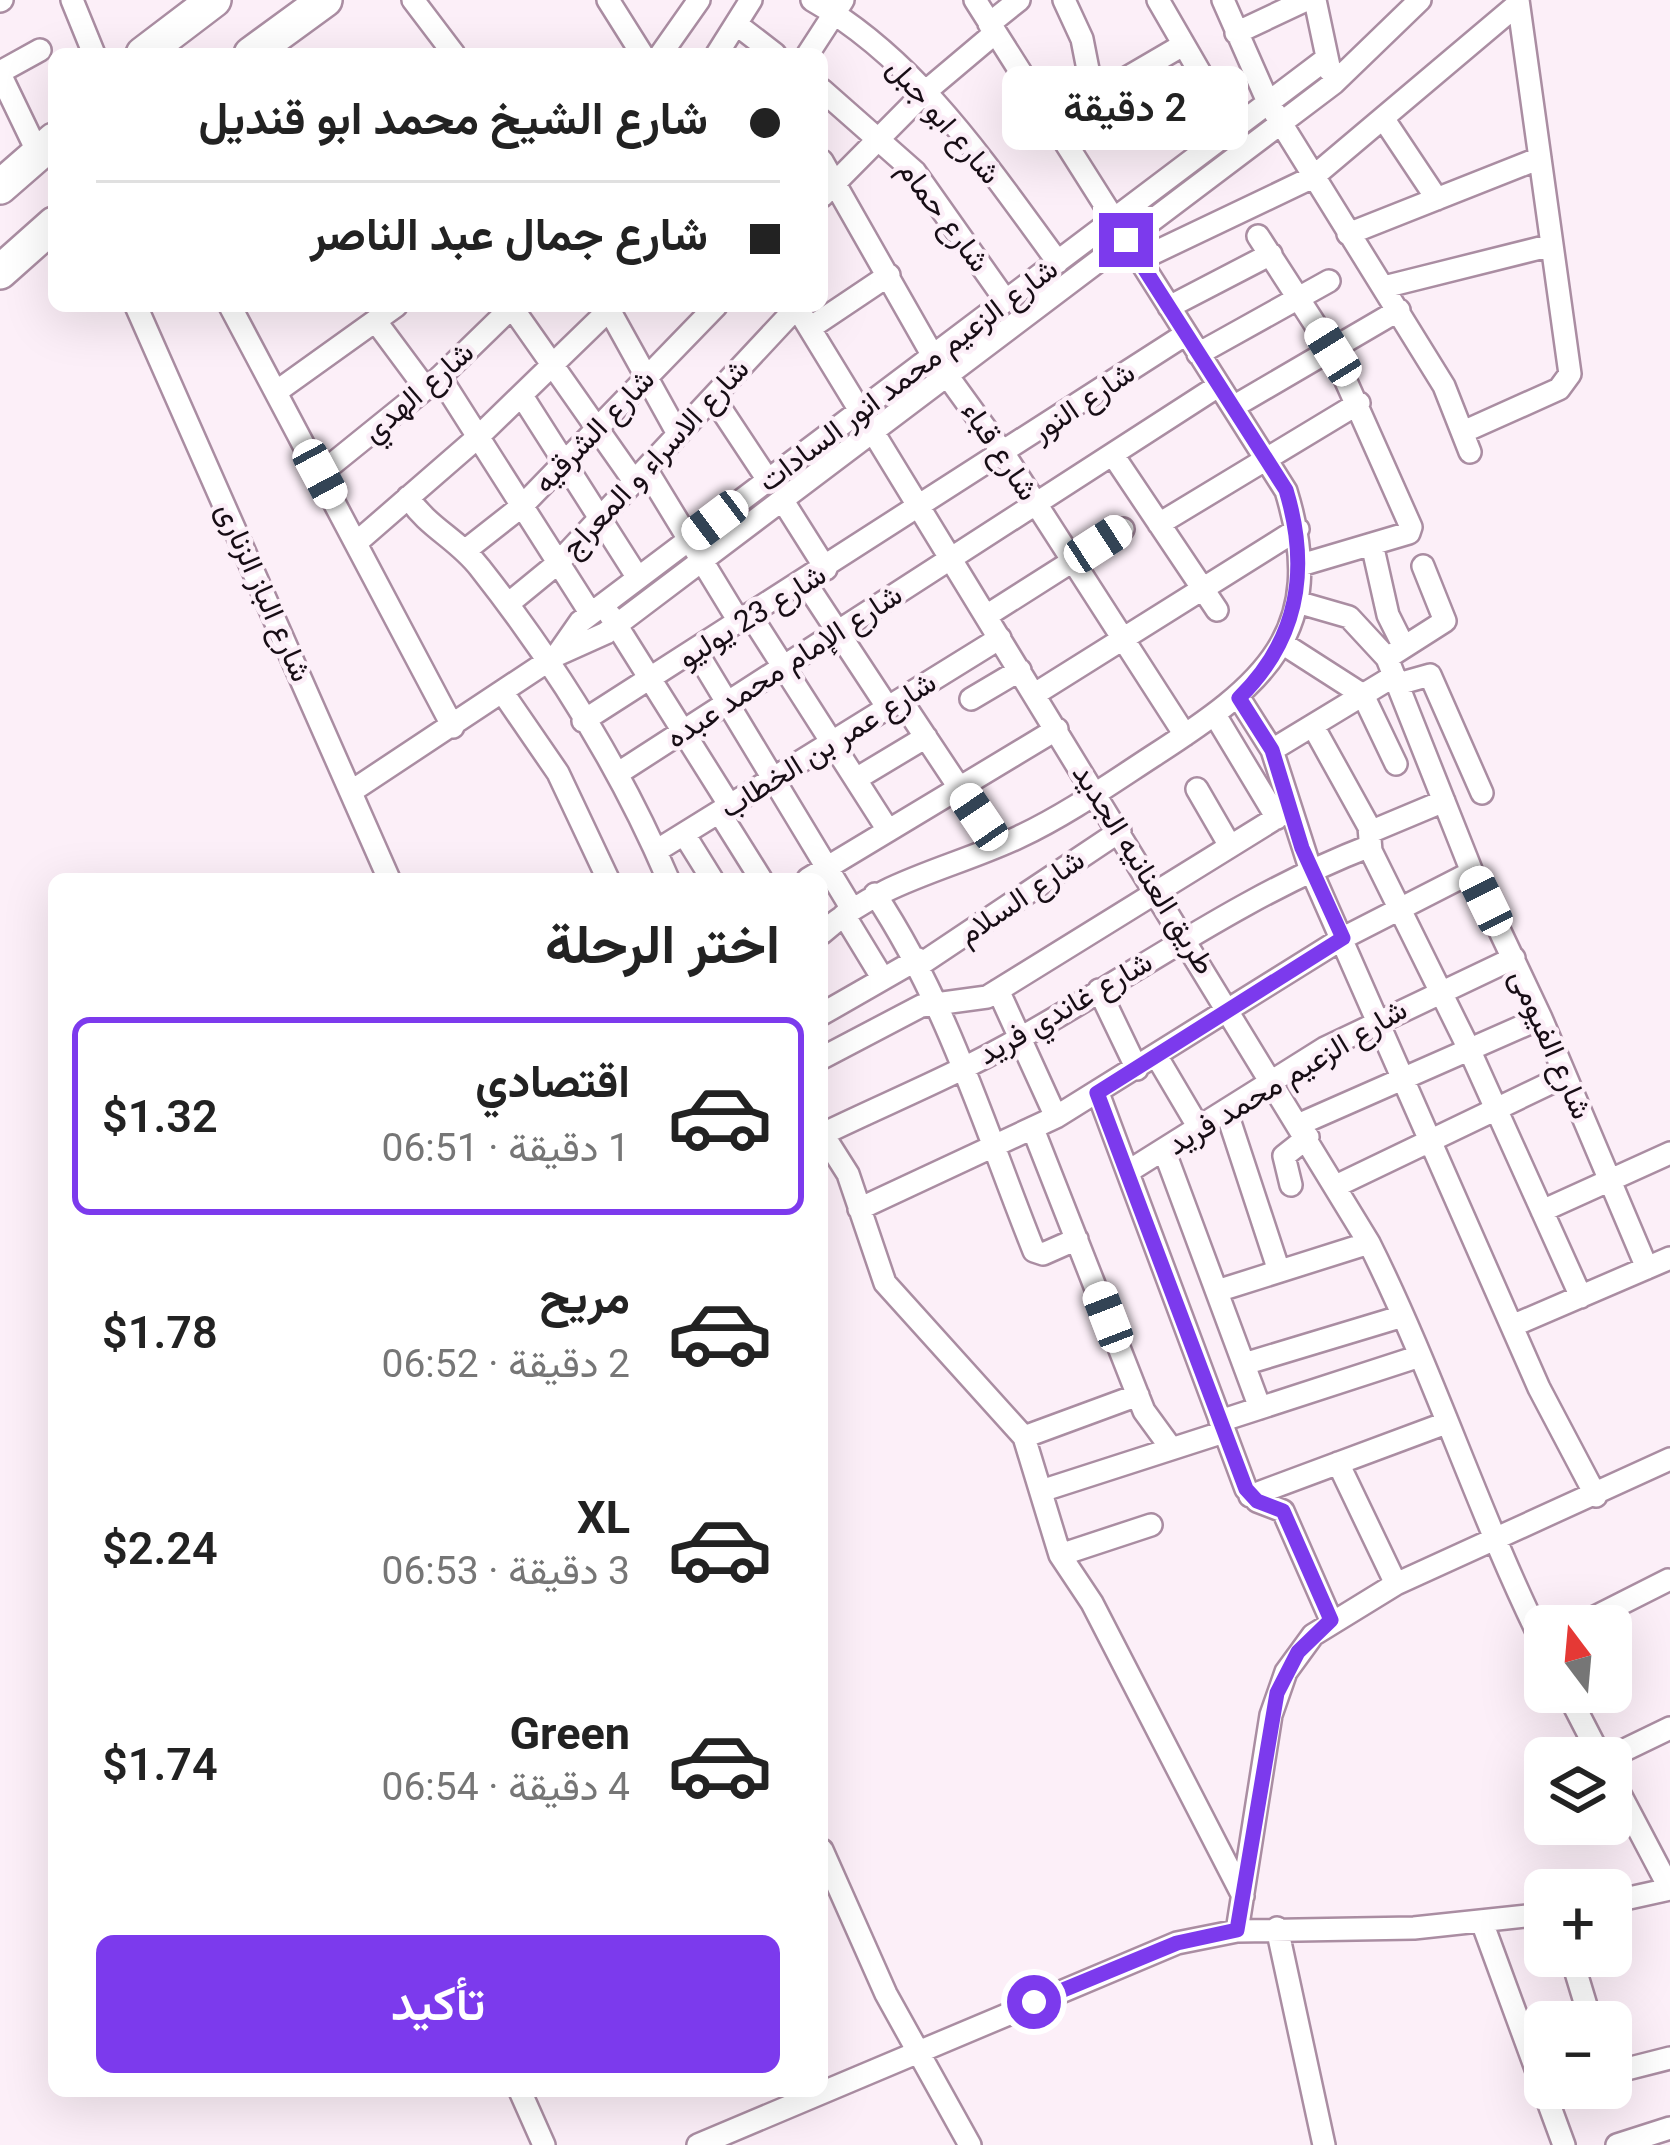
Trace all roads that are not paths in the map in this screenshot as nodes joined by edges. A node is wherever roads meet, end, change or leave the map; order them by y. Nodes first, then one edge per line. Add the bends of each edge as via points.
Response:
1 (72, 0) edge
2 (325, 0) edge
3 (413, 0) edge
4 (699, 0) edge
5 (751, 0) edge
6 (812, 0) edge
7 (975, 0) edge
8 (1019, 0) edge
9 (1158, 0) edge
10 (1223, 0) edge
11 (1310, 0) edge
12 (1420, 0) edge
13 (613, 2) edge
14 (1518, 2) edge
15 (1073, 3) edge
16 (196, 6) edge
17 (838, 6) edge
18 (736, 24) junction
19 (992, 28) junction
20 (1236, 33) junction
21 (290, 40) edge
22 (1183, 45) junction
23 (92, 48) edge
24 (150, 48) edge
25 (449, 48) edge
26 (639, 48) edge
27 (665, 48) edge
28 (721, 48) edge
29 (768, 48) edge
30 (812, 48) edge
31 (40, 50) dead end
32 (1326, 59) junction
33 (0, 73) edge
34 (1334, 82) junction
35 (926, 92) junction
36 (828, 95) edge
37 (1094, 100) junction
38 (1268, 102) junction
39 (1385, 121) junction
40 (1281, 123) junction
41 (1233, 129) junction
42 (1058, 131) junction
43 (880, 136) junction
44 (47, 148) edge
45 (1245, 151) junction
46 (1540, 158) junction
47 (1313, 177) junction
48 (0, 187) edge
49 (828, 190) edge
50 (1437, 199) junction
51 (1115, 220) junction
52 (48, 229) edge
53 (1348, 234) junction
54 (1126, 240) junction
55 (1552, 245) junction
56 (1139, 260) junction
57 (1058, 262) junction
58 (0, 272) edge
59 (889, 275) junction
60 (1329, 281) dead end
61 (1384, 287) junction
62 (1299, 297) junction
63 (1006, 301) junction
64 (1169, 307) junction
65 (1399, 310) junction
66 (139, 312) edge
67 (233, 312) edge
68 (389, 312) edge
69 (506, 312) edge
70 (516, 312) edge
71 (605, 312) edge
72 (613, 312) edge
73 (710, 312) edge
74 (790, 312) edge
75 (800, 312) edge
76 (377, 323) junction
77 (810, 328) junction
78 (1192, 344) junction
79 (1333, 352) junction
80 (934, 356) junction
81 (553, 367) junction
82 (648, 376) junction
83 (948, 376) junction
84 (433, 383) junction
85 (1218, 386) junction
86 (276, 392) junction
87 (522, 396) junction
88 (712, 397) junction
89 (1359, 403) junction
90 (1233, 407) junction
91 (860, 411) junction
92 (597, 428) junction
93 (873, 433) junction
94 (678, 434) junction
95 (478, 437) junction
96 (1004, 454) junction
97 (1113, 455) junction
98 (1266, 456) junction
99 (567, 460) junction
100 (320, 474) junction
101 (640, 475) junction
102 (769, 479) junction
103 (408, 497) junction
104 (783, 501) junction
105 (522, 506) junction
106 (1037, 506) junction
107 (920, 510) junction
108 (601, 517) junction
109 (1159, 524) junction
110 (1123, 529) dead end
111 (1298, 529) junction
112 (688, 540) junction
113 (356, 543) junction
114 (1372, 544) junction
115 (466, 550) junction
116 (951, 559) junction
117 (1073, 561) junction
118 (703, 562) junction
119 (558, 563) junction
120 (1301, 565) junction
121 (1424, 566) dead end
122 (826, 569) junction
123 (638, 578) junction
124 (805, 582) junction
125 (1203, 589) junction
126 (1297, 602) junction
127 (508, 604) junction
128 (597, 609) junction
129 (1217, 610) dead end
130 (986, 616) junction
131 (745, 620) junction
132 (617, 625) junction
133 (838, 632) junction
134 (1000, 638) junction
135 (1124, 639) junction
136 (1282, 643) junction
137 (696, 651) junction
138 (552, 659) junction
139 (1396, 666) junction
140 (783, 667) junction
141 (1020, 670) junction
142 (650, 680) junction
143 (503, 693) junction
144 (1035, 694) junction
145 (1363, 695) junction
146 (1239, 698) junction
147 (971, 699) dead end
148 (728, 703) junction
149 (894, 704) junction
150 (1215, 716) junction
151 (583, 721) junction
152 (1313, 726) junction
153 (453, 727) junction
154 (1057, 729) junction
155 (683, 731) junction
156 (1185, 735) junction
157 (926, 737) junction
158 (832, 742) junction
159 (1461, 746) junction
160 (1272, 750) junction
161 (1428, 761) junction
162 (1396, 764) dead end
163 (617, 774) junction
164 (774, 779) junction
165 (856, 779) junction
166 (959, 787) junction
167 (1197, 789) dead end
168 (352, 791) junction
169 (1096, 793) junction
170 (1482, 794) dead end
171 (1444, 801) junction
172 (725, 809) junction
173 (1283, 814) junction
174 (889, 830) junction
175 (1120, 831) junction
176 (684, 834) junction
177 (1370, 839) junction
178 (1230, 845) junction
179 (998, 846) junction
180 (656, 851) junction
181 (1310, 868) junction
182 (1472, 872) junction
183 (386, 873) edge
184 (605, 873) edge
185 (665, 873) edge
186 (708, 873) edge
187 (758, 873) edge
188 (818, 873) edge
189 (828, 886) edge
190 (1156, 890) junction
191 (875, 894) junction
192 (1400, 908) junction
193 (848, 912) junction
194 (828, 927) edge
195 (1186, 937) junction
196 (1343, 938) junction
197 (1514, 958) junction
198 (920, 961) junction
199 (883, 979) junction
200 (998, 990) junction
201 (1099, 990) junction
202 (1440, 990) junction
203 (938, 1002) junction
204 (1229, 1008) junction
205 (828, 1011) edge
206 (1378, 1018) junction
207 (1541, 1018) junction
208 (1021, 1039) junction
209 (1469, 1049) junction
210 (828, 1055) edge
211 (1157, 1057) junction
212 (962, 1068) junction
213 (1137, 1069) junction
214 (1565, 1076) junction
215 (1404, 1078) junction
216 (1274, 1080) junction
217 (1097, 1093) junction
218 (1496, 1109) junction
219 (1226, 1110) junction
220 (1056, 1117) junction
221 (1199, 1128) junction
222 (1033, 1129) junction
223 (828, 1130) edge
224 (1304, 1130) junction
225 (1431, 1140) junction
226 (828, 1142) edge
227 (993, 1150) junction
228 (1164, 1150) junction
229 (1670, 1153) edge
230 (1129, 1172) junction
231 (1610, 1180) junction
232 (1291, 1185) dead end
233 (1336, 1186) junction
234 (859, 1209) junction
235 (1542, 1211) junction
236 (1077, 1239) junction
237 (1369, 1243) junction
238 (1670, 1258) edge
239 (1647, 1268) junction
240 (1279, 1271) junction
241 (1217, 1291) junction
242 (1581, 1297) junction
243 (1403, 1316) junction
244 (1511, 1326) junction
245 (1420, 1356) junction
246 (1244, 1364) junction
247 (1138, 1395) junction
248 (1260, 1408) junction
249 (1446, 1423) junction
250 (1222, 1426) junction
251 (1024, 1437) junction
252 (1171, 1448) junction
253 (1670, 1459) edge
254 (1338, 1463) junction
255 (1041, 1491) junction
256 (1250, 1496) junction
257 (1596, 1496) junction
258 (1151, 1525) dead end
259 (1492, 1541) junction
260 (1060, 1556) junction
261 (1668, 1580) edge
262 (1396, 1584) junction
263 (1524, 1605) edge
264 (1619, 1605) edge
265 (1331, 1620) junction
266 (1670, 1728) edge
267 (1632, 1746) edge
268 (1632, 1817) edge
269 (828, 1864) edge
270 (1670, 1889) edge
271 (1243, 1896) junction
272 (1632, 1897) edge
273 (1524, 1917) edge
274 (1482, 1922) junction
275 (1277, 1928) junction
276 (1237, 1930) junction
277 (920, 2049) junction
278 (1670, 2058) edge
279 (1632, 2068) edge
280 (828, 2089) edge
281 (523, 2097) edge
282 (809, 2097) edge
283 (1670, 2128) edge
284 (544, 2145) edge
285 (698, 2145) edge
286 (970, 2145) edge
287 (1324, 2145) edge
288 (1564, 2145) edge
289 (1617, 2145) edge

1 - 23 street
2 - 21 highway
3 - 25 street
4 - 27 street
5 - 18 street
6 - 17 street, شارع ابو جبل
7 - 19 street
8 - 19 street
9 - 22 street
10 - 20 street
11 - 20 street
11 - 32 street
12 - 34 street, شارع الزعيم محمد انور السادات
13 - 26 street
14 - 39 street
14 - 46 street
15 - 37 street
16 - 24 highway
17 - 30 street
17 - 35 street, شارع ابو جبل
18 - 28 street
18 - 29 street
19 - 35 street
19 - 42 street
20 - 38 street
22 - 37 street
22 - 41 street
31 - 33 street
32 - 34 street
32 - 38 street, شارع الزعيم محمد انور السادات
33 - 44 street
34 - 40 street, شارع الزعيم محمد انور السادات
35 - 43 street
35 - 57 street, شارع ابو جبل
36 - 43 street, شارع حمام
37 - 42 street
38 - 40 street
38 - 41 street, شارع الزعيم محمد انور السادات
39 - 47 street
39 - 50 street
40 - 45 street, شارع الزعيم محمد انور السادات
40 - 47 street
41 - 45 street
41 - 51 street, شارع الزعيم محمد انور السادات
42 - 51 street
43 - 49 street
43 - 63 street, شارع حمام via 930,190
44 - 48 highway
45 - 54 street, شارع الزعيم محمد انور السادات
46 - 50 street
46 - 55 street
47 - 53 street
47 - 56 street
49 - 59 street, شارع قباء
50 - 53 street
51 - 54 street
51 - 57 street, شارع الزعيم محمد انور السادات
52 - 58 highway
53 - 61 street
54 - 56 street
54 - 83 street, شارع الزعيم محمد انور السادات
55 - 61 street
55 - 65 street via 1569,379 1467,442
56 - 64 street
57 - 63 street, شارع الزعيم محمد انور السادات
59 - 77 street
59 - 80 street, شارع قباء
60 - 62 street, شارع النور
61 - 65 street
62 - 64 street via 1264,245
62 - 78 street, شارع النور
62 - 79 street
63 - 80 street, شارع الزعيم محمد انور السادات
64 - 78 street
65 - 79 street
66 - 168 street, شارع الباز الزنارى
67 - 86 street
68 - 76 street
69 - 84 street, شارع الهدي
70 - 81 street
71 - 81 street
72 - 82 street
73 - 82 street, شارع الشرقيه
74 - 88 street, شارع الاسراء و المعراج
75 - 77 street, طريق العنانيه الجديد
76 - 84 street
76 - 86 street
77 - 91 street, طريق العنانيه الجديد
78 - 85 street
78 - 96 street, شارع النور
79 - 89 street
79 - 90 street
80 - 83 street, شارع قباء
80 - 91 street, شارع الزعيم محمد انور السادات
81 - 87 street
81 - 92 street
82 - 92 street, شارع الشرقيه
82 - 94 street
83 - 93 street, شارع الزعيم محمد انور السادات
83 - 96 street, شارع قباء
84 - 95 street
84 - 100 street, شارع الهدي
85 - 90 street
85 - 97 street, شارع الإمام محمد عبده
86 - 100 street
87 - 95 street
87 - 99 street
88 - 94 street, شارع الاسراء و المعراج
88 - 102 street
89 - 98 street
89 - 114 street via 1411,527
90 - 98 street
91 - 93 street, طريق العنانيه الجديد
91 - 102 street, شارع الزعيم محمد انور السادات
92 - 99 street, شارع الشرقيه
92 - 101 street
93 - 104 street, شارع الزعيم محمد انور السادات
93 - 107 street, طريق العنانيه الجديد
94 - 101 street, شارع الاسراء و المعراج
95 - 103 street
95 - 105 street
96 - 106 street, شارع قباء
96 - 107 street, شارع النور
97 - 106 street, شارع الإمام محمد عبده
97 - 109 street
98 - 109 street
98 - 111 street
99 - 105 street, شارع الشرقيه
99 - 108 street
100 - 113 street
101 - 108 street, شارع الاسراء و المعراج
101 - 112 street
102 - 112 street, شارع الزعيم محمد انور السادات
103 - 113 street
103 - 115 street
104 - 118 street, شارع الزعيم محمد انور السادات
104 - 122 street
105 - 115 street, شارع الشرقيه
105 - 119 street
106 - 116 street, شارع الإمام محمد عبده
106 - 117 street, شارع قباء
107 - 116 street, طريق العنانيه الجديد
107 - 122 street, شارع 23 يوليو
108 - 119 street, شارع الاسراء و المعراج
108 - 123 street
109 - 125 street
110 - 117 street
111 - 120 street
111 - 125 street
112 - 118 street
112 - 123 street, شارع الزعيم محمد انور السادات
113 - 153 street
114 - 120 street
114 - 139 street
115 - 127 street
116 - 130 street, طريق العنانيه الجديد
116 - 133 street, شارع الإمام محمد عبده
117 - 130 street
117 - 135 street, شارع قباء
118 - 131 street
118 - 132 street, شارع الزعيم محمد انور السادات
119 - 127 street, شارع الاسراء و المعراج
119 - 128 street
120 - 126 street
121 - 139 street via 1446,618
122 - 124 street, شارع 23 يوليو
123 - 128 street, شارع الزعيم محمد انور السادات
124 - 131 street, شارع 23 يوليو
124 - 133 street
125 - 129 street
125 - 135 street
126 - 136 street
126 - 139 street, شارع الفيومى via 1349,617
127 - 138 street
128 - 132 street
128 - 138 street, شارع الزعيم محمد انور السادات
130 - 134 street, طريق العنانيه الجديد
131 - 137 street, شارع 23 يوليو
131 - 140 street
132 - 138 street, شارع الزعيم محمد انور السادات
132 - 142 street
133 - 140 street, شارع الإمام محمد عبده
133 - 149 street
134 - 141 street, طريق العنانيه الجديد
134 - 149 street, شارع عمر بن الخطاب
135 - 144 street
135 - 156 street, شارع قباء
136 - 145 street
136 - 146 street
137 - 142 street, شارع 23 يوليو
137 - 148 street
138 - 143 street, شارع الزعيم محمد انور السادات
138 - 151 street
139 - 145 street
139 - 159 street via 1430,675
139 - 161 street, شارع الفيومى
140 - 148 street, شارع الإمام محمد عبده
140 - 158 street
141 - 144 street, طريق العنانيه الجديد
141 - 147 street
142 - 151 street, شارع 23 يوليو
142 - 155 street
143 - 153 street, شارع الزعيم محمد انور السادات
143 - 184 street via 558,772
144 - 154 street, طريق العنانيه الجديد
145 - 152 street
145 - 162 street
146 - 150 street
146 - 160 street
148 - 155 street, شارع الإمام محمد عبده
148 - 164 street
149 - 157 street
149 - 158 street, شارع عمر بن الخطاب
150 - 156 street
150 - 173 street
151 - 163 street
152 - 160 street
152 - 177 street
153 - 168 street, شارع الزعيم محمد انور السادات
154 - 166 street
154 - 169 street, طريق العنانيه الجديد
155 - 163 street, شارع الإمام محمد عبده
155 - 172 street
156 - 169 street
157 - 165 street
157 - 166 street
158 - 164 street, شارع عمر بن الخطاب
158 - 165 street
159 - 161 street
159 - 170 street
160 - 173 street
161 - 171 street, شارع الفيومى
163 - 180 street
164 - 172 street, شارع عمر بن الخطاب
164 - 188 street
165 - 174 street
166 - 174 street
166 - 179 street
167 - 178 street
168 - 183 street, شارع الباز الزنارى
169 - 175 street, طريق العنانيه الجديد
169 - 179 street
171 - 177 street, شارع غاندي فريد
171 - 182 street, شارع الفيومى
172 - 176 street, شارع عمر بن الخطاب
172 - 187 street
173 - 178 street
173 - 181 street
174 - 188 street
175 - 190 street, طريق العنانيه الجديد
175 - 198 street, شارع السلام
176 - 180 street, شارع عمر بن الخطاب
176 - 186 street
177 - 181 street, شارع غاندي فريد
177 - 192 street
178 - 190 street
179 - 191 street
180 - 185 street
181 - 195 street, شارع غاندي فريد
181 - 196 street
182 - 192 street
182 - 197 street, شارع الفيومى
189 - 193 street
190 - 195 street, طريق العنانيه الجديد
190 - 200 street
191 - 193 street
191 - 198 street
192 - 196 street
192 - 202 street
193 - 194 street
193 - 199 street
195 - 201 street, شارع غاندي فريد
195 - 204 street, طريق العنانيه الجديد
196 - 204 street
196 - 206 street
197 - 202 street, شارع الزعيم محمد فريد
197 - 207 street, شارع الفيومى
198 - 199 street, شارع السلام
198 - 203 street
199 - 205 street, شارع السلام
200 - 203 street via 976,1002
200 - 208 street
201 - 208 street, شارع غاندي فريد
201 - 213 street
202 - 206 street, شارع الزعيم محمد فريد
202 - 209 street
203 - 210 street
203 - 212 street
204 - 211 street
204 - 216 street, طريق العنانيه الجديد
206 - 215 street
206 - 216 street, شارع الزعيم محمد فريد
207 - 209 street
207 - 214 street, شارع الفيومى
208 - 212 street, شارع غاندي فريد
208 - 220 street
209 - 215 street
209 - 218 street
211 - 213 street
211 - 221 street
212 - 223 street, شارع غاندي فريد
212 - 227 street
213 - 217 street
214 - 218 street
214 - 231 street, شارع الفيومى
215 - 224 street
215 - 225 street
216 - 219 street, شارع الزعيم محمد فريد
216 - 224 street, طريق العنانيه الجديد
217 - 220 street
217 - 230 street
218 - 225 street
218 - 235 street
219 - 221 street, شارع الزعيم محمد فريد
219 - 240 street
220 - 222 street
221 - 228 street, شارع الزعيم محمد فريد
222 - 227 street
222 - 236 street
224 - 232 street via 1284,1156
224 - 233 street, طريق العنانيه الجديد
225 - 233 street
225 - 244 street
226 - 234 street
227 - 234 street
227 - 236 street via 1036,1254
228 - 230 street, شارع الزعيم محمد فريد
228 - 241 street
229 - 231 street
230 - 250 street
231 - 235 street
231 - 239 street, شارع الفيومى
233 - 237 street, طريق العنانيه الجديد
234 - 251 street via 885,1283
235 - 242 street
236 - 247 street
237 - 240 street
237 - 243 street, طريق العنانيه الجديد
238 - 239 street
239 - 242 street
240 - 241 street
241 - 246 street
242 - 244 street
243 - 245 street, طريق العنانيه الجديد
243 - 246 street
244 - 257 street
245 - 248 street
245 - 249 street, طريق العنانيه الجديد
246 - 248 street
247 - 251 street
247 - 252 street
248 - 250 street
249 - 254 street
249 - 259 street, طريق العنانيه الجديد
250 - 252 street
250 - 256 street
251 - 255 street
252 - 255 street
253 - 257 street
254 - 256 street
254 - 262 street
255 - 260 street
256 - 265 street via 1283,1511
257 - 259 street
258 - 260 street
259 - 262 street
259 - 263 street, طريق العنانيه الجديد
260 - 271 street
261 - 264 street
262 - 265 street
265 - 271 street via 1298,1652 1277,1693
266 - 267 street
268 - 270 street
269 - 277 street via 886,1994
270 - 272 street
271 - 276 street
273 - 274 street
274 - 275 street
274 - 288 street
275 - 276 street
275 - 287 street
276 - 277 street via 1148,1954
277 - 280 street
277 - 286 street
278 - 279 street
281 - 284 street
282 - 285 street
283 - 289 street

